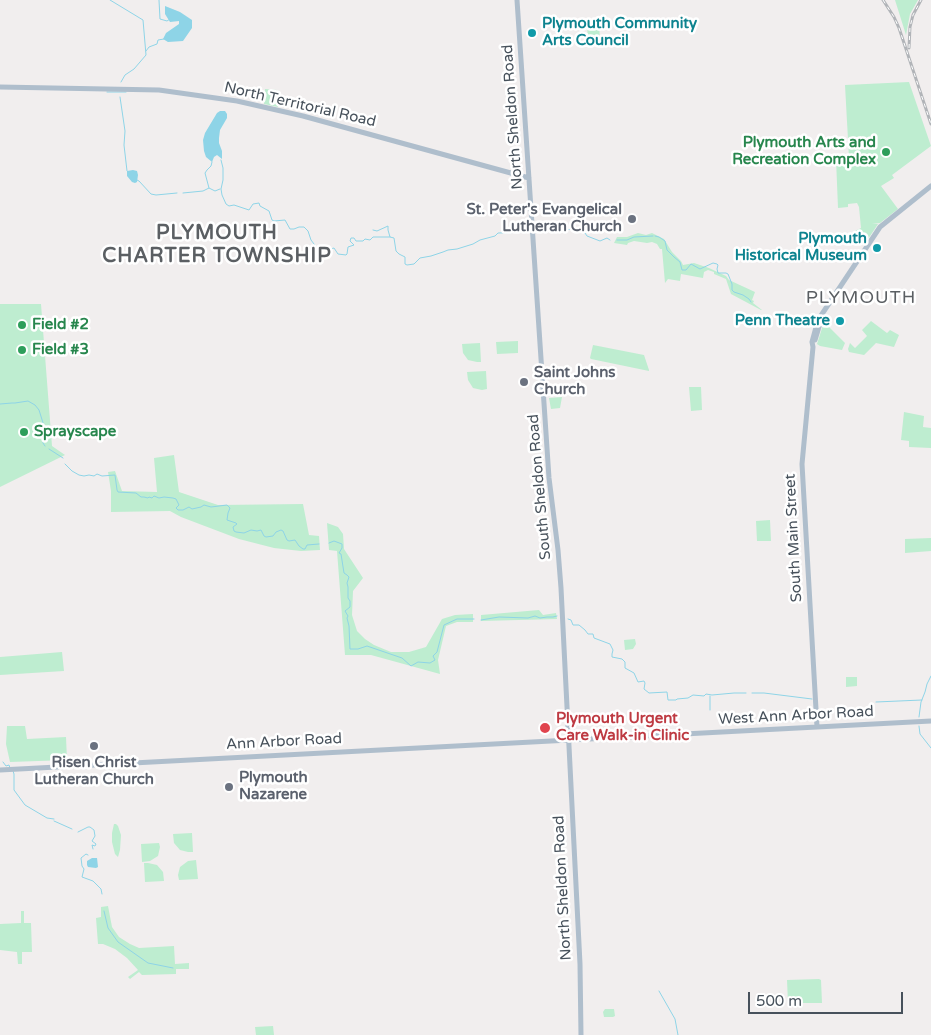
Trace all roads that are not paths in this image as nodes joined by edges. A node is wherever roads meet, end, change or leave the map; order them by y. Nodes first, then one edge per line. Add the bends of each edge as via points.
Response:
1 (518, 0) edge
2 (0, 87) edge
3 (529, 178) junction
4 (931, 186) edge
5 (534, 232) joint
6 (931, 721) edge
7 (818, 727) junction
8 (569, 740) junction
9 (6, 770) edge
10 (582, 1035) edge

1 - 3 main road, North Sheldon Road
2 - 3 main road, North Territorial Road via 159,90 237,101
3 - 5 main road, North Sheldon Road
4 - 7 main road, South Main Street via 880,227 822,315 812,348 802,464
5 - 8 main road, South Sheldon Road via 549,478 560,564
6 - 7 main road, West Ann Arbor Road
7 - 8 main road, West Ann Arbor Road
8 - 9 main road, Ann Arbor Road
8 - 10 main road, North Sheldon Road

